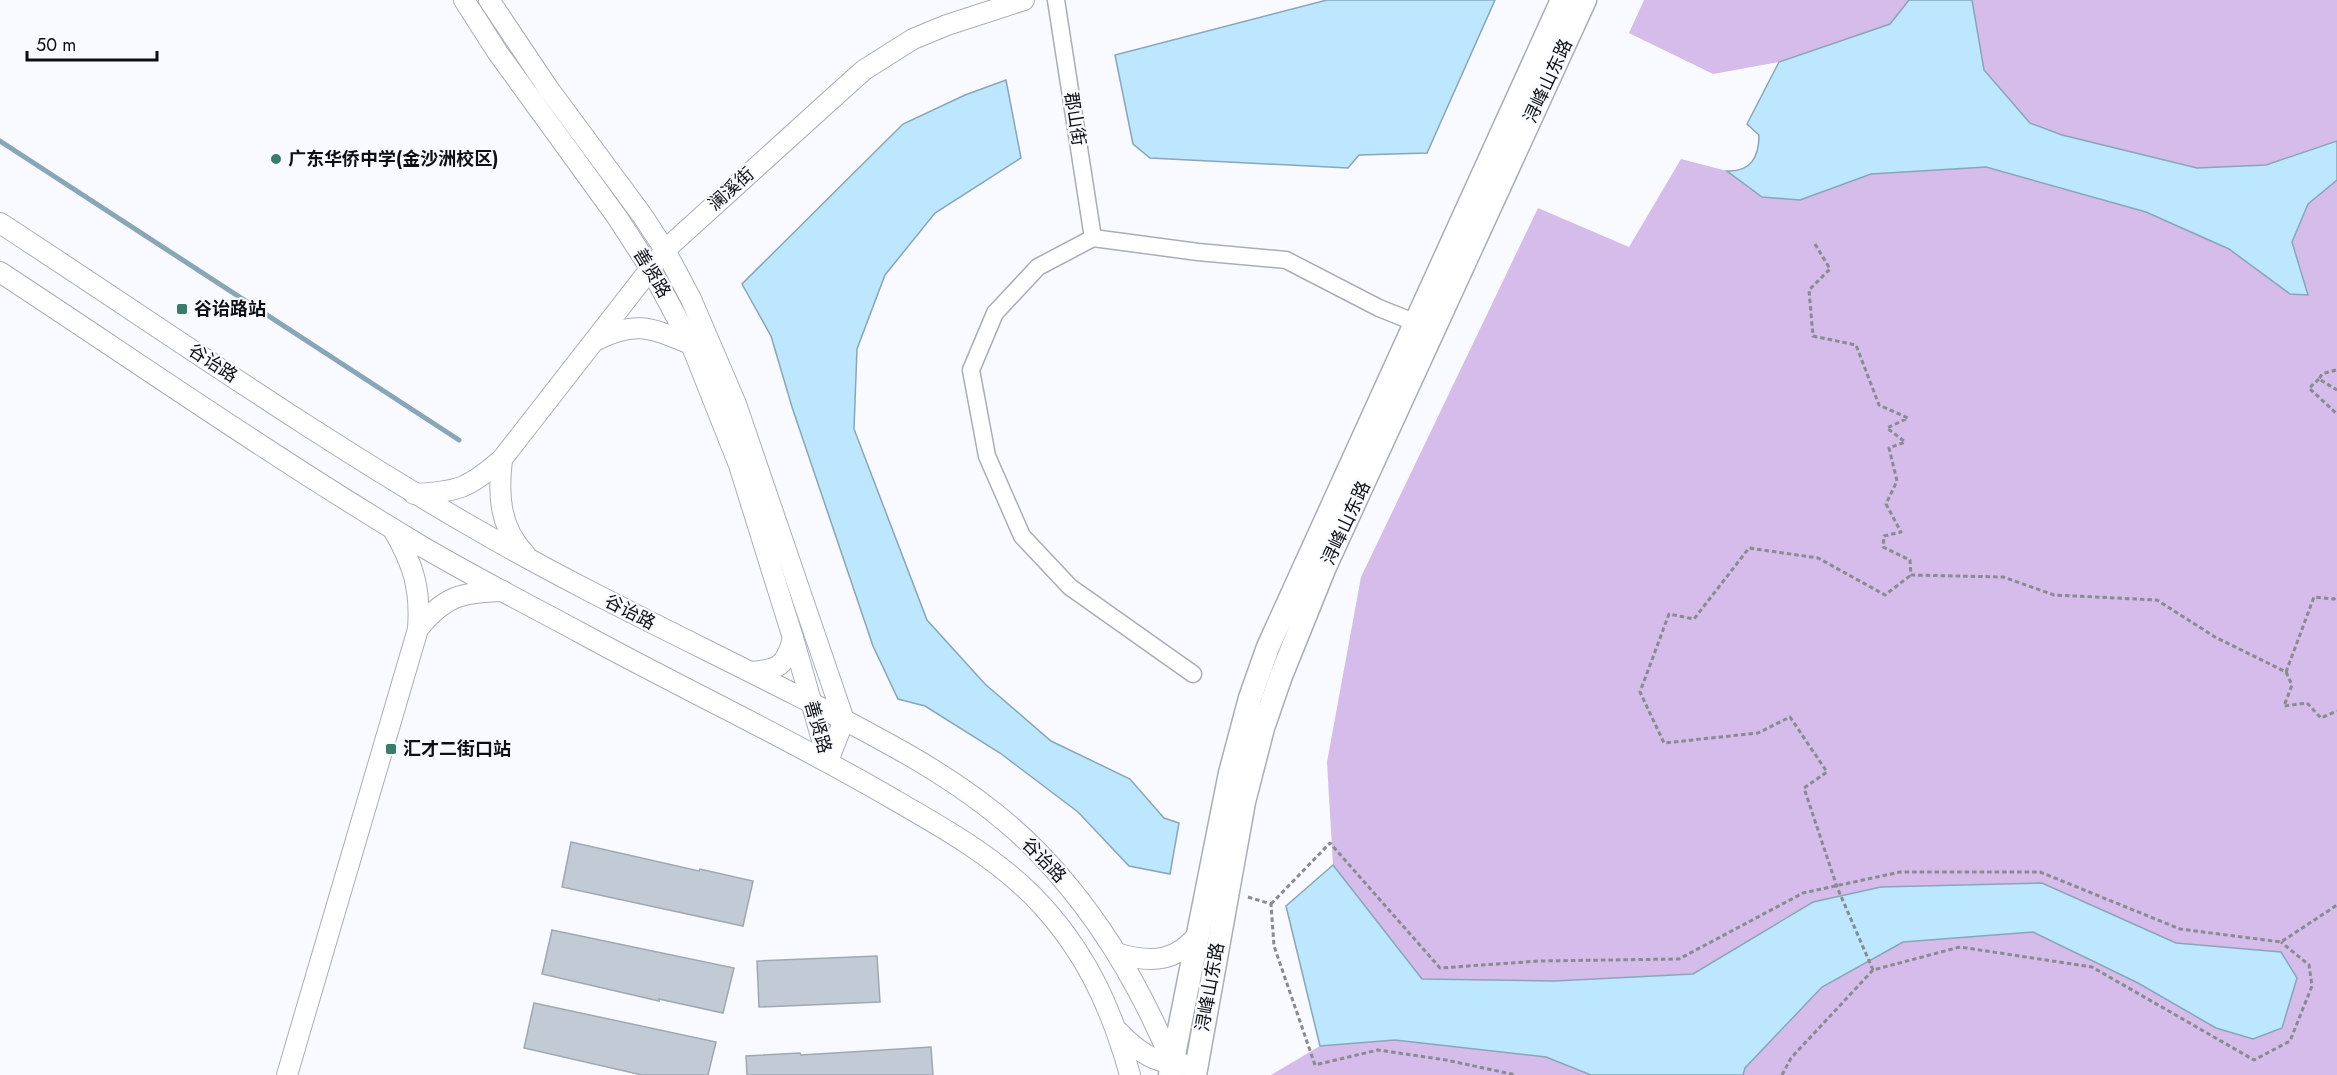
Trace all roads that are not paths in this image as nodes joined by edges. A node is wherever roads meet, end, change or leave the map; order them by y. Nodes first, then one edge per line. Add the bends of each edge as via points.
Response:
1 (464, 0) edge
2 (489, 0) edge
3 (1024, 0) edge
4 (1056, 0) edge
5 (1562, 0) edge
6 (1585, 0) edge
7 (0, 223) edge
8 (1093, 238) junction
9 (665, 250) junction
10 (650, 268) junction
11 (0, 272) edge
12 (1425, 326) junction
13 (594, 341) junction
14 (691, 344) junction
15 (502, 459) junction
16 (414, 494) junction
17 (393, 528) junction
18 (530, 560) junction
19 (504, 591) junction
20 (418, 629) junction
21 (793, 638) junction
22 (751, 672) junction
23 (1193, 674) dead end
24 (812, 703) junction
25 (844, 720) junction
26 (828, 761) junction
27 (1199, 933) junction
28 (1119, 954) junction
29 (1133, 981) junction
30 (1105, 997) junction
31 (1119, 1032) junction
32 (1196, 1068) edge
33 (1173, 1071) edge
34 (287, 1075) edge
35 (1130, 1075) edge

1 - 10 street, 善贤路
2 - 9 street, 善贤路
3 - 9 street, 澜溪街 via 947,25 887,54
4 - 8 street, 郡山街
5 - 12 main road, 浔峰山东路
6 - 12 main road, 浔峰山东路
7 - 16 street, 谷诒路
8 - 12 street via 1286,260 1379,309
8 - 23 street via 1038,267 995,313 971,370 987,456 1022,536 1070,586
9 - 10 street, 澜溪街
9 - 25 street, 善贤路 via 736,404
10 - 13 street, 澜溪街
10 - 14 street, 善贤路
11 - 17 street, 谷诒路
12 - 27 main road, 浔峰山东路 via 1307,558 1259,671 1230,773
12 - 32 main road, 浔峰山东路 via 1263,728 1231,864
13 - 14 street via 629,327 656,331
13 - 15 street, 澜溪街
14 - 21 street, 善贤路 via 739,465
15 - 16 street, 澜溪街 via 461,489
15 - 18 street via 499,484 505,522 511,537
16 - 18 street, 谷诒路
17 - 19 street, 谷诒路
17 - 20 street via 416,580
18 - 22 street, 谷诒路
19 - 20 street via 453,597 431,612
19 - 26 street, 谷诒路
20 - 34 street
21 - 22 street via 783,663 770,671
21 - 24 street, 善贤路
22 - 24 street, 谷诒路
24 - 25 street, 谷诒路
24 - 26 street, 善贤路
25 - 26 street, 善贤路
25 - 28 street, 谷诒路 via 966,790 1002,819 1086,906
26 - 30 street, 谷诒路 via 957,836 1035,897
27 - 28 street via 1180,953 1162,958
27 - 33 main road, 浔峰山东路
28 - 29 street, 谷诒路
29 - 30 street
29 - 33 street, 谷诒路
30 - 31 street, 谷诒路
31 - 33 street via 1141,1053
31 - 35 street, 谷诒路
32 - 33 street

